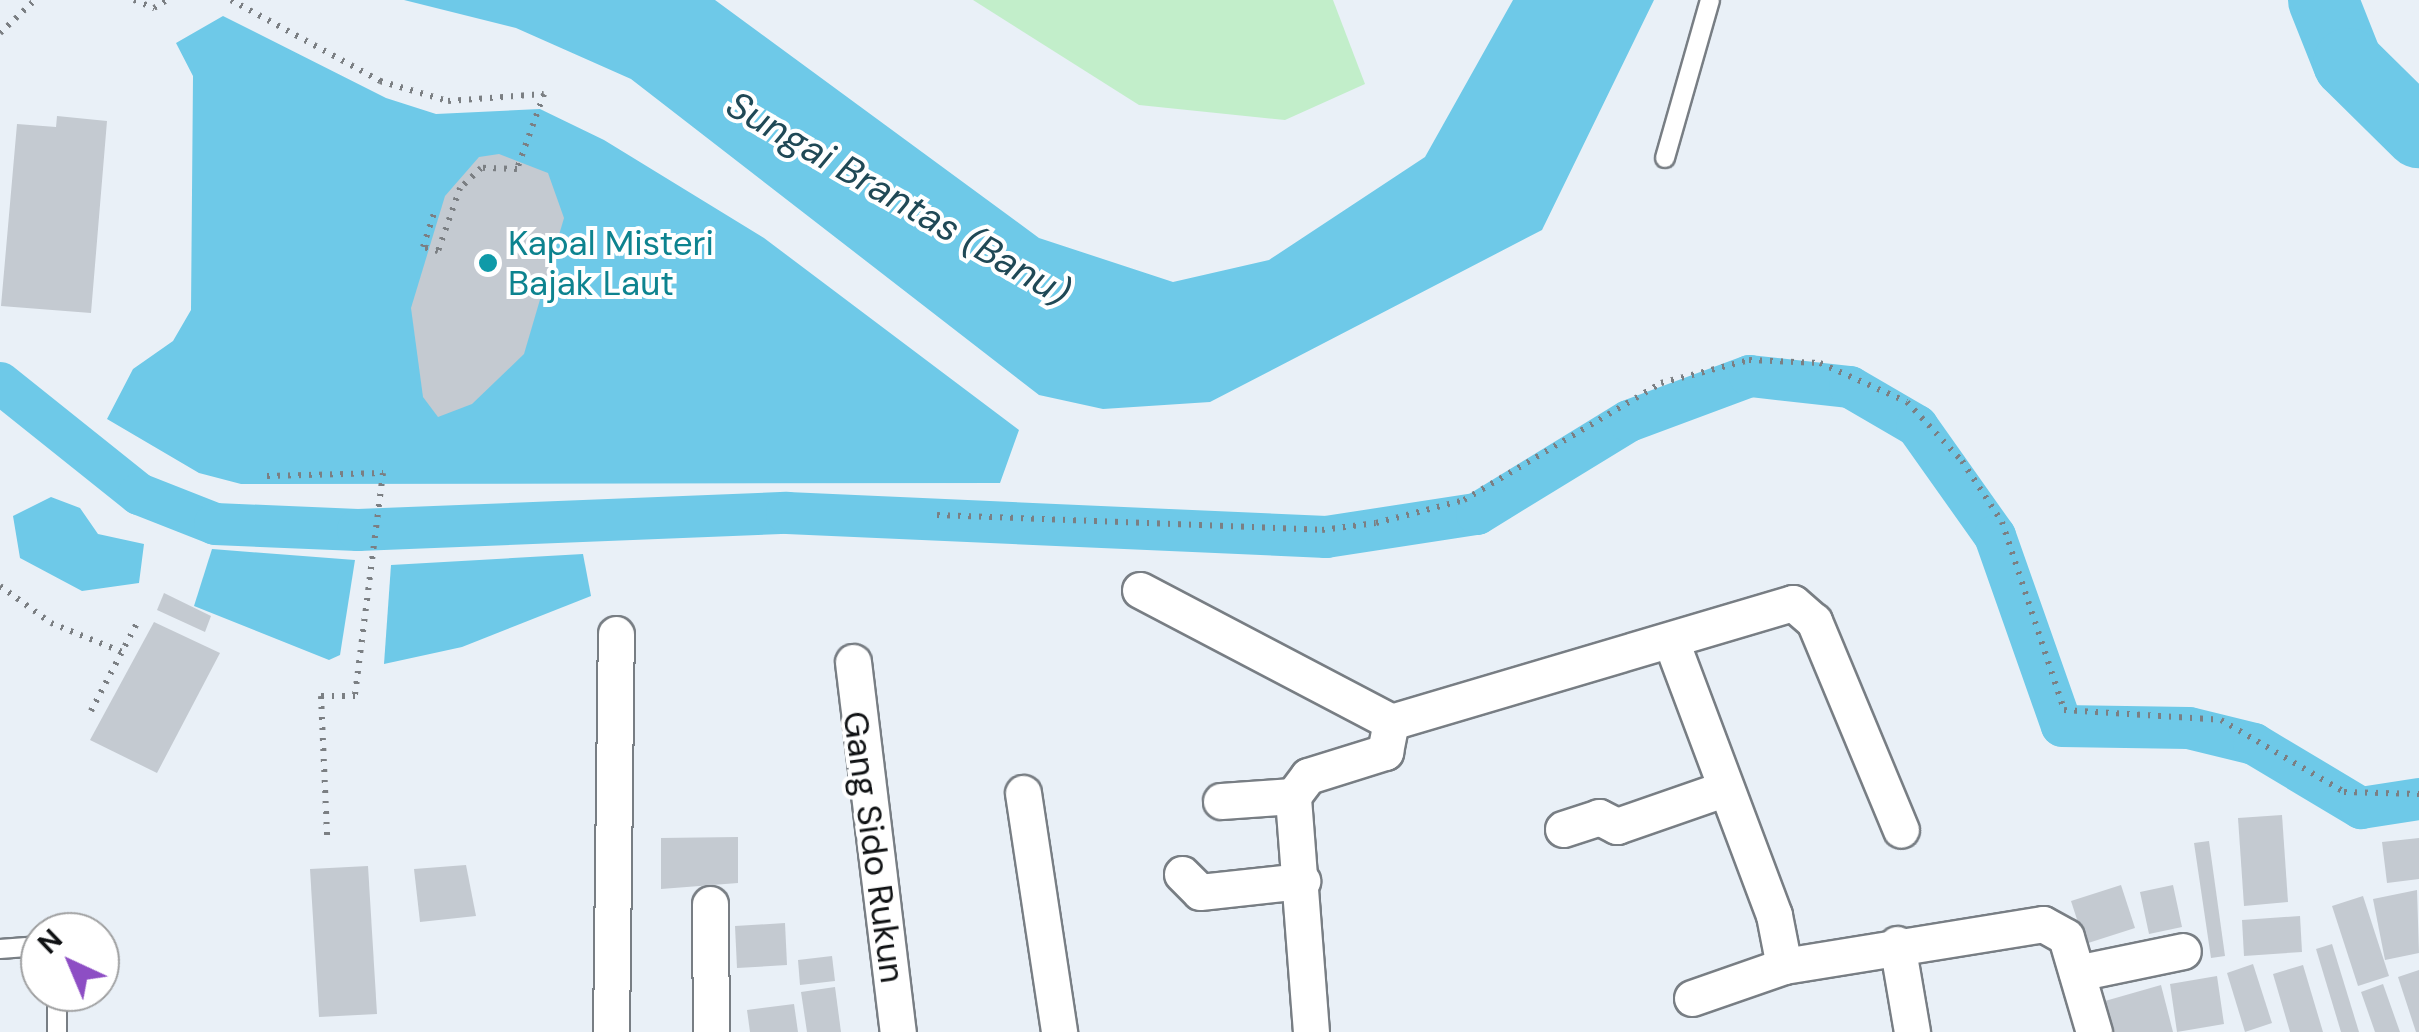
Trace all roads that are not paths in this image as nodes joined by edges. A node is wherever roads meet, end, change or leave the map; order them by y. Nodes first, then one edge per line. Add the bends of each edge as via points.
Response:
1 (1710, 0) edge
2 (1665, 158) dead end
3 (1140, 590) dead end
4 (616, 634) dead end
5 (1671, 641) junction
6 (852, 662) dead end
7 (1390, 722) junction
8 (1723, 789) junction
9 (1023, 793) dead end
10 (1293, 796) junction
11 (1220, 800) dead end
12 (1563, 829) dead end
13 (1902, 830) dead end
14 (1182, 874) dead end
15 (1302, 882) junction
16 (710, 904) dead end
17 (1897, 944) junction
18 (2182, 951) dead end
19 (1784, 966) junction
20 (2077, 973) junction
21 (1692, 998) dead end
22 (611, 1032) edge
23 (712, 1032) edge
24 (898, 1032) edge
25 (1059, 1032) edge
26 (1311, 1032) edge
27 (1912, 1032) edge
28 (2094, 1032) edge

1 - 2 lane
3 - 7 street
4 - 22 street
5 - 7 street
5 - 8 street
5 - 13 street via 1802,606
6 - 24 street, Gang Sido Rukun
7 - 10 street via 1386,752 1308,776
8 - 12 street via 1616,826 1599,817
8 - 19 street
9 - 25 street
10 - 11 street
10 - 15 street
14 - 15 street via 1200,892
15 - 26 street
16 - 23 street
17 - 19 street
17 - 20 street via 2056,928
17 - 27 street
18 - 20 street
19 - 21 street
20 - 28 street

